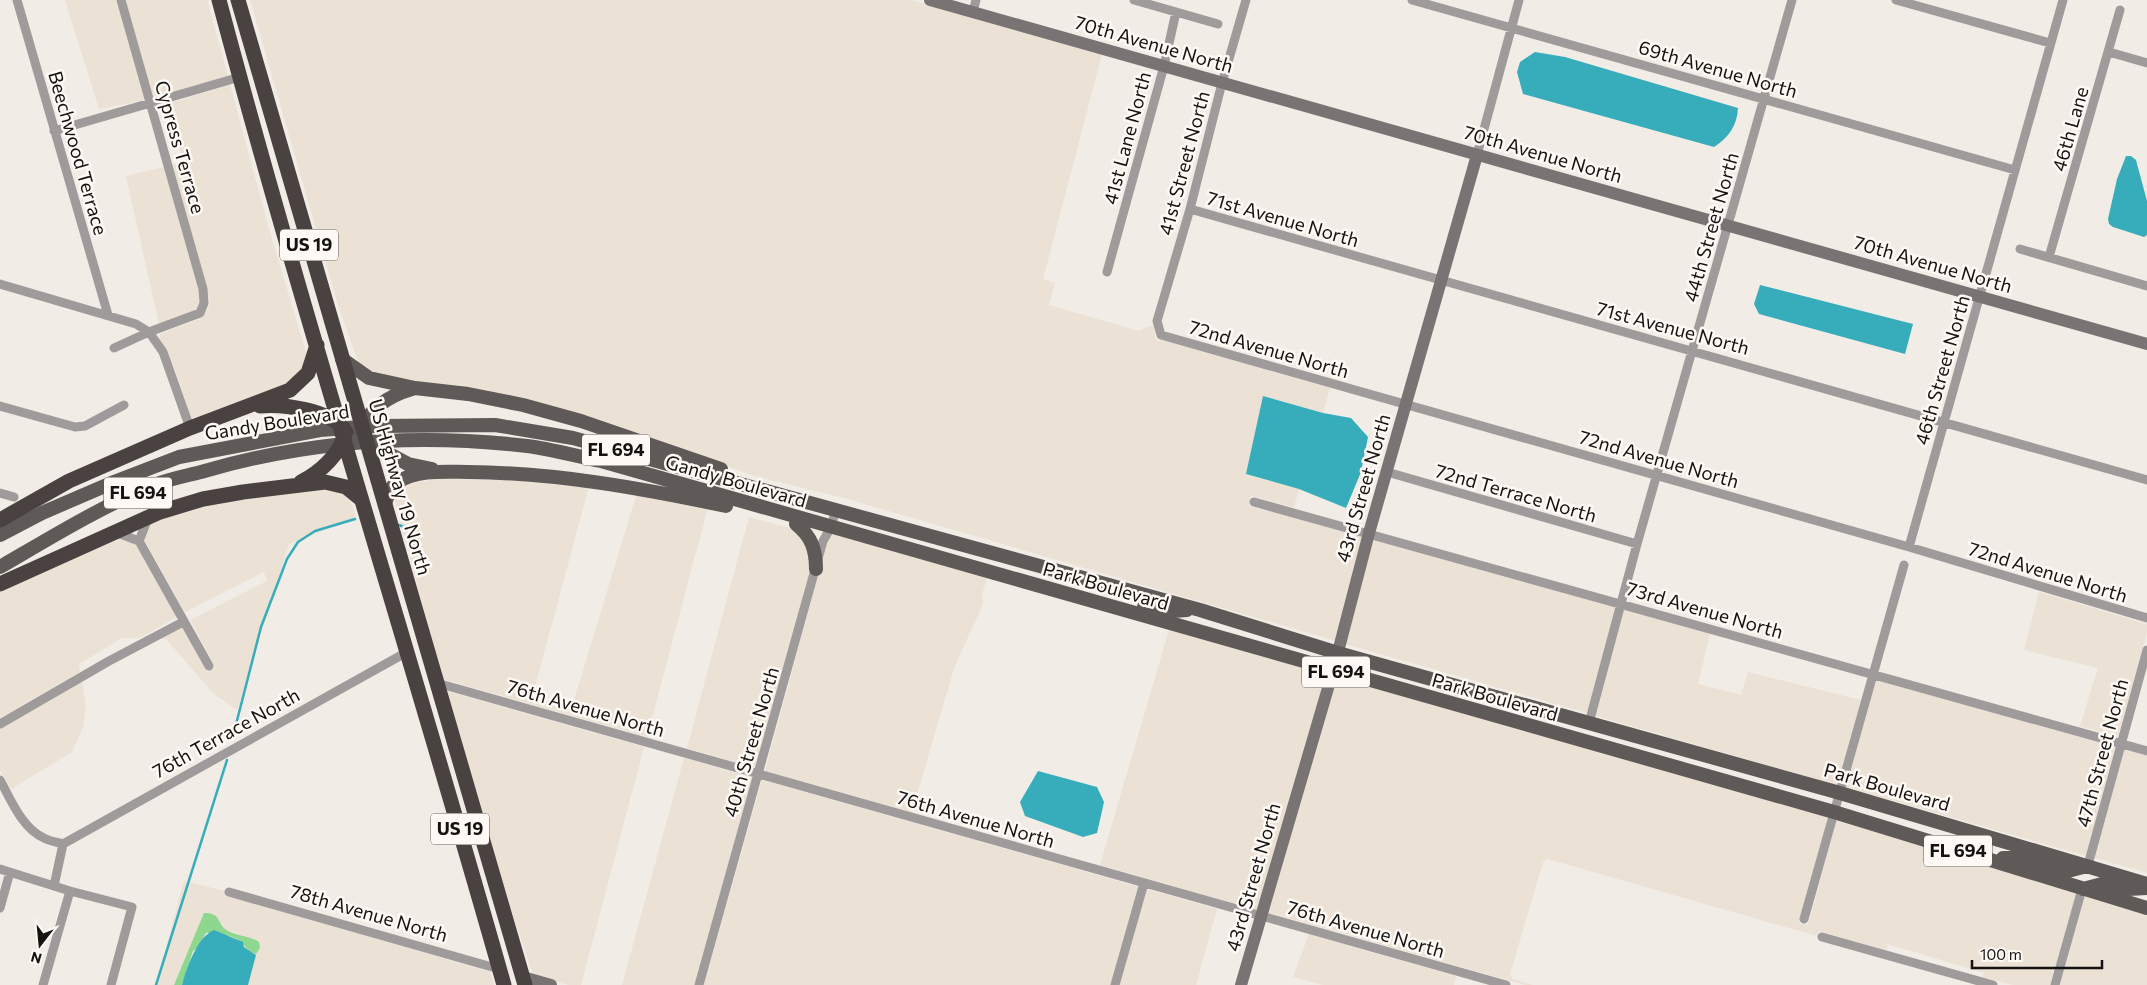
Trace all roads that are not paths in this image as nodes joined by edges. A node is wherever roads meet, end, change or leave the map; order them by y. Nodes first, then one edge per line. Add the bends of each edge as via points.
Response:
1 (17, 0) edge
2 (121, 0) edge
3 (219, 0) edge
4 (238, 0) edge
5 (930, 0) edge
6 (1134, 0) edge
7 (1246, 0) edge
8 (1412, 0) edge
9 (1519, 0) edge
10 (1792, 0) edge
11 (1896, 0) edge
12 (2063, 0) edge
13 (975, 6) edge
14 (2120, 10) dead end
15 (1176, 12) junction
16 (1218, 24) dead end
17 (1512, 28) junction
18 (229, 37) junction
19 (2050, 44) junction
20 (2109, 52) junction
21 (2147, 63) edge
22 (1164, 66) junction
23 (259, 76) junction
24 (240, 77) junction
25 (1222, 83) junction
26 (1764, 100) junction
27 (151, 104) junction
28 (268, 104) junction
29 (54, 131) junction
30 (1477, 155) junction
31 (2015, 170) junction
32 (1190, 209) junction
33 (1728, 226) junction
34 (2020, 249) dead end
35 (2049, 257) junction
36 (1107, 272) dead end
37 (1441, 282) junction
38 (0, 284) edge
39 (2147, 286) edge
40 (1980, 297) junction
41 (108, 316) junction
42 (149, 332) junction
43 (1161, 335) joint
44 (2147, 344) edge
45 (317, 345) junction
46 (114, 348) dead end
47 (1693, 350) junction
48 (342, 359) junction
49 (415, 388) junction
50 (1406, 404) junction
51 (124, 405) dead end
52 (0, 406) edge
53 (246, 407) junction
54 (1945, 422) junction
55 (190, 428) junction
56 (352, 432) junction
57 (443, 472) junction
58 (1387, 472) junction
59 (1658, 475) junction
60 (2147, 480) edge
61 (293, 486) junction
62 (0, 493) edge
63 (14, 497) dead end
64 (797, 498) junction
65 (362, 500) junction
66 (1254, 502) dead end
67 (385, 504) junction
68 (836, 509) junction
69 (148, 518) junction
70 (0, 520) edge
71 (796, 524) junction
72 (831, 528) junction
73 (115, 532) junction
74 (1370, 533) junction
75 (0, 535) edge
76 (139, 541) junction
77 (1637, 544) junction
78 (1910, 547) junction
79 (943, 559) junction
80 (1904, 565) dead end
81 (0, 567) edge
82 (816, 568) junction
83 (1088, 579) junction
84 (0, 584) edge
85 (1086, 599) junction
86 (1621, 603) junction
87 (1200, 610) junction
88 (2147, 618) edge
89 (183, 622) junction
90 (2147, 650) edge
91 (407, 652) junction
92 (1338, 653) junction
93 (209, 666) dead end
94 (1333, 671) junction
95 (1873, 674) junction
96 (437, 683) junction
97 (1589, 723) junction
98 (0, 724) edge
99 (1541, 730) junction
100 (1655, 741) junction
101 (2121, 743) junction
102 (1605, 747) junction
103 (2147, 751) edge
104 (759, 774) junction
105 (0, 780) edge
106 (1840, 793) junction
107 (1834, 812) junction
108 (62, 844) junction
109 (1988, 860) junction
110 (470, 862) junction
111 (2088, 865) junction
112 (0, 869) edge
113 (10, 872) junction
114 (1144, 883) junction
115 (2147, 884) edge
116 (54, 886) junction
117 (2147, 888) edge
118 (2082, 889) junction
119 (70, 891) junction
120 (229, 892) dead end
121 (0, 908) edge
122 (2147, 908) edge
123 (1261, 916) junction
124 (1804, 919) dead end
125 (1822, 937) dead end
126 (499, 969) junction
127 (521, 982) edge
128 (43, 985) edge
129 (111, 985) edge
130 (504, 985) edge
131 (551, 985) edge
132 (699, 985) edge
133 (1115, 985) edge
134 (1241, 985) edge
135 (1506, 985) edge
136 (1993, 985) edge
137 (2055, 985) edge

1 - 29 street, Beechwood Terrace
2 - 27 street, Cypress Terrace
3 - 18 highway, US Highway 19 North / US 19
4 - 23 highway, US Highway 19 North / US 19
5 - 13 street, 70th Avenue North
6 - 15 street
7 - 25 street, 41st Street North
8 - 17 street, 69th Avenue North
9 - 17 street, 43rd Street North
10 - 26 street, 44th Street North
11 - 19 street
12 - 19 street, 46th Street North
13 - 22 street, 70th Avenue North
14 - 20 street, 46th Lane
15 - 16 street
15 - 22 street, 41st Lane North
17 - 26 street, 69th Avenue North
17 - 30 street, 43rd Street North
18 - 23 highway
18 - 24 highway, US Highway 19 North / US 19
19 - 31 street, 46th Street North
20 - 21 street
20 - 35 street, 46th Lane
22 - 25 street, 70th Avenue North
22 - 36 street, 41st Lane North
23 - 28 highway, US Highway 19 North / US 19
24 - 27 street
24 - 28 highway via 256,87
24 - 45 highway, US Highway 19 North / US 19
25 - 30 street, 70th Avenue North
25 - 32 street, 41st Street North
26 - 31 street, 69th Avenue North
26 - 33 street, 44th Street North
27 - 29 street
27 - 42 street, Cypress Terrace via 203,289 204,303 200,313
28 - 48 highway, US Highway 19 North / US 19
29 - 41 street, Beechwood Terrace
30 - 33 street, 70th Avenue North
30 - 37 street, 43rd Street North
31 - 40 street, 46th Street North
32 - 37 street, 71st Avenue North
32 - 43 street, 41st Street North via 1157,321
33 - 40 street, 70th Avenue North
33 - 47 street, 44th Street North
34 - 35 street
35 - 39 street
37 - 47 street, 71st Avenue North
37 - 50 street, 43rd Street North
38 - 41 street
40 - 44 street, 70th Avenue North
40 - 54 street, 46th Street North
41 - 42 street via 136,324
42 - 46 street
42 - 55 street via 163,352
43 - 50 street, 72nd Avenue North
45 - 53 highway via 311,366 300,382 290,390
45 - 56 highway, US Highway 19 North / US 19 via 336,407
47 - 54 street, 71st Avenue North
47 - 59 street, 44th Street North
48 - 49 main road via 369,378
48 - 56 highway, US Highway 19 North / US 19 via 355,404
49 - 56 main road via 394,394 380,403
49 - 64 main road via 468,394 572,418
50 - 58 street, 43rd Street North
50 - 59 street, 72nd Avenue North
51 - 52 street via 85,426 75,427
53 - 55 highway
53 - 56 highway via 275,404 297,407
54 - 60 street, 71st Avenue North
54 - 78 street, 46th Street North
55 - 70 highway via 69,481
56 - 57 main road via 408,464
56 - 61 highway via 314,475
56 - 65 highway, US Highway 19 North / US 19 via 350,455
56 - 67 highway, US Highway 19 North / US 19 via 371,458
57 - 67 main road via 399,481 389,490
57 - 71 main road via 543,474 661,492
58 - 74 street, 43rd Street North
58 - 77 street, 72nd Terrace North
59 - 77 street, 44th Street North
59 - 78 street, 72nd Avenue North
61 - 65 highway via 325,482 336,484 346,487
61 - 69 highway via 203,499
62 - 63 street
64 - 68 main road, Gandy Boulevard / FL 694
64 - 75 main road, Gandy Boulevard / FL 694 via 573,438 495,425 432,424 320,430 179,457 42,513
65 - 91 highway, US Highway 19 North / US 19
66 - 74 street, 73rd Avenue North
67 - 96 highway, US Highway 19 North / US 19
68 - 72 street, 40th Street North
68 - 83 main road, Park Boulevard / FL 694
69 - 73 highway
69 - 76 street
71 - 72 main road via 813,529
71 - 82 main road via 813,545
72 - 79 main road, Park Boulevard / FL 694
72 - 81 main road, Gandy Boulevard / FL 694 via 601,462 528,446 437,440 379,441 289,450 154,485 86,518
72 - 82 street, 40th Street North via 823,540
73 - 76 street
73 - 84 highway
74 - 86 street, 73rd Avenue North
74 - 92 street, 43rd Street North
76 - 89 street
77 - 86 street, 44th Street North
78 - 88 street, 72nd Avenue North
79 - 83 main road via 970,558 1068,586 1083,585
79 - 85 main road, Park Boulevard / FL 694
80 - 95 street
82 - 104 street, 40th Street North
83 - 87 main road, Park Boulevard / FL 694
85 - 87 main road via 1087,595 1096,594 1161,612
85 - 94 main road, Park Boulevard / FL 694
86 - 95 street, 73rd Avenue North
86 - 97 street, 44th Street North
87 - 92 main road, Park Boulevard / FL 694
89 - 93 street
89 - 98 street
90 - 101 street, 47th Street North
91 - 108 street, 76th Terrace North
91 - 110 highway, US Highway 19 North / US 19
92 - 94 street, 43rd Street North
92 - 97 main road, Park Boulevard / FL 694
94 - 99 main road, Park Boulevard / FL 694
94 - 123 street, 43rd Street North
95 - 101 street, 73rd Avenue North
95 - 106 street
96 - 104 street, 76th Avenue North
96 - 127 highway, US Highway 19 North / US 19
97 - 99 main road via 1576,730 1551,726
97 - 100 main road, Park Boulevard / FL 694
99 - 102 main road, Park Boulevard / FL 694
100 - 102 main road via 1647,745 1617,743
100 - 106 main road, Park Boulevard / FL 694
101 - 103 street, 73rd Avenue North
101 - 111 street, 47th Street North
102 - 107 main road, Park Boulevard / FL 694
104 - 114 street, 76th Avenue North
104 - 132 street, 40th Street North
105 - 108 street via 32,830
106 - 107 street
106 - 111 main road, Park Boulevard / FL 694
107 - 109 main road, Park Boulevard / FL 694
107 - 124 street
108 - 116 street
109 - 111 main road via 2011,858 2064,872
109 - 118 main road, Park Boulevard / FL 694
110 - 126 highway, US Highway 19 North / US 19
110 - 127 highway via 479,873 508,965
111 - 115 main road, Park Boulevard / FL 694
112 - 113 street
113 - 116 street
113 - 121 street
114 - 123 street, 76th Avenue North
114 - 133 street
116 - 119 street
117 - 118 main road via 2128,889 2102,884
118 - 122 main road, Park Boulevard / FL 694
118 - 137 street
119 - 128 street
119 - 129 street via 132,907
120 - 126 street, 78th Avenue North
123 - 134 street, 43rd Street North
123 - 135 street, 76th Avenue North
125 - 136 street
126 - 127 highway
126 - 130 highway, US Highway 19 North / US 19
127 - 131 street

